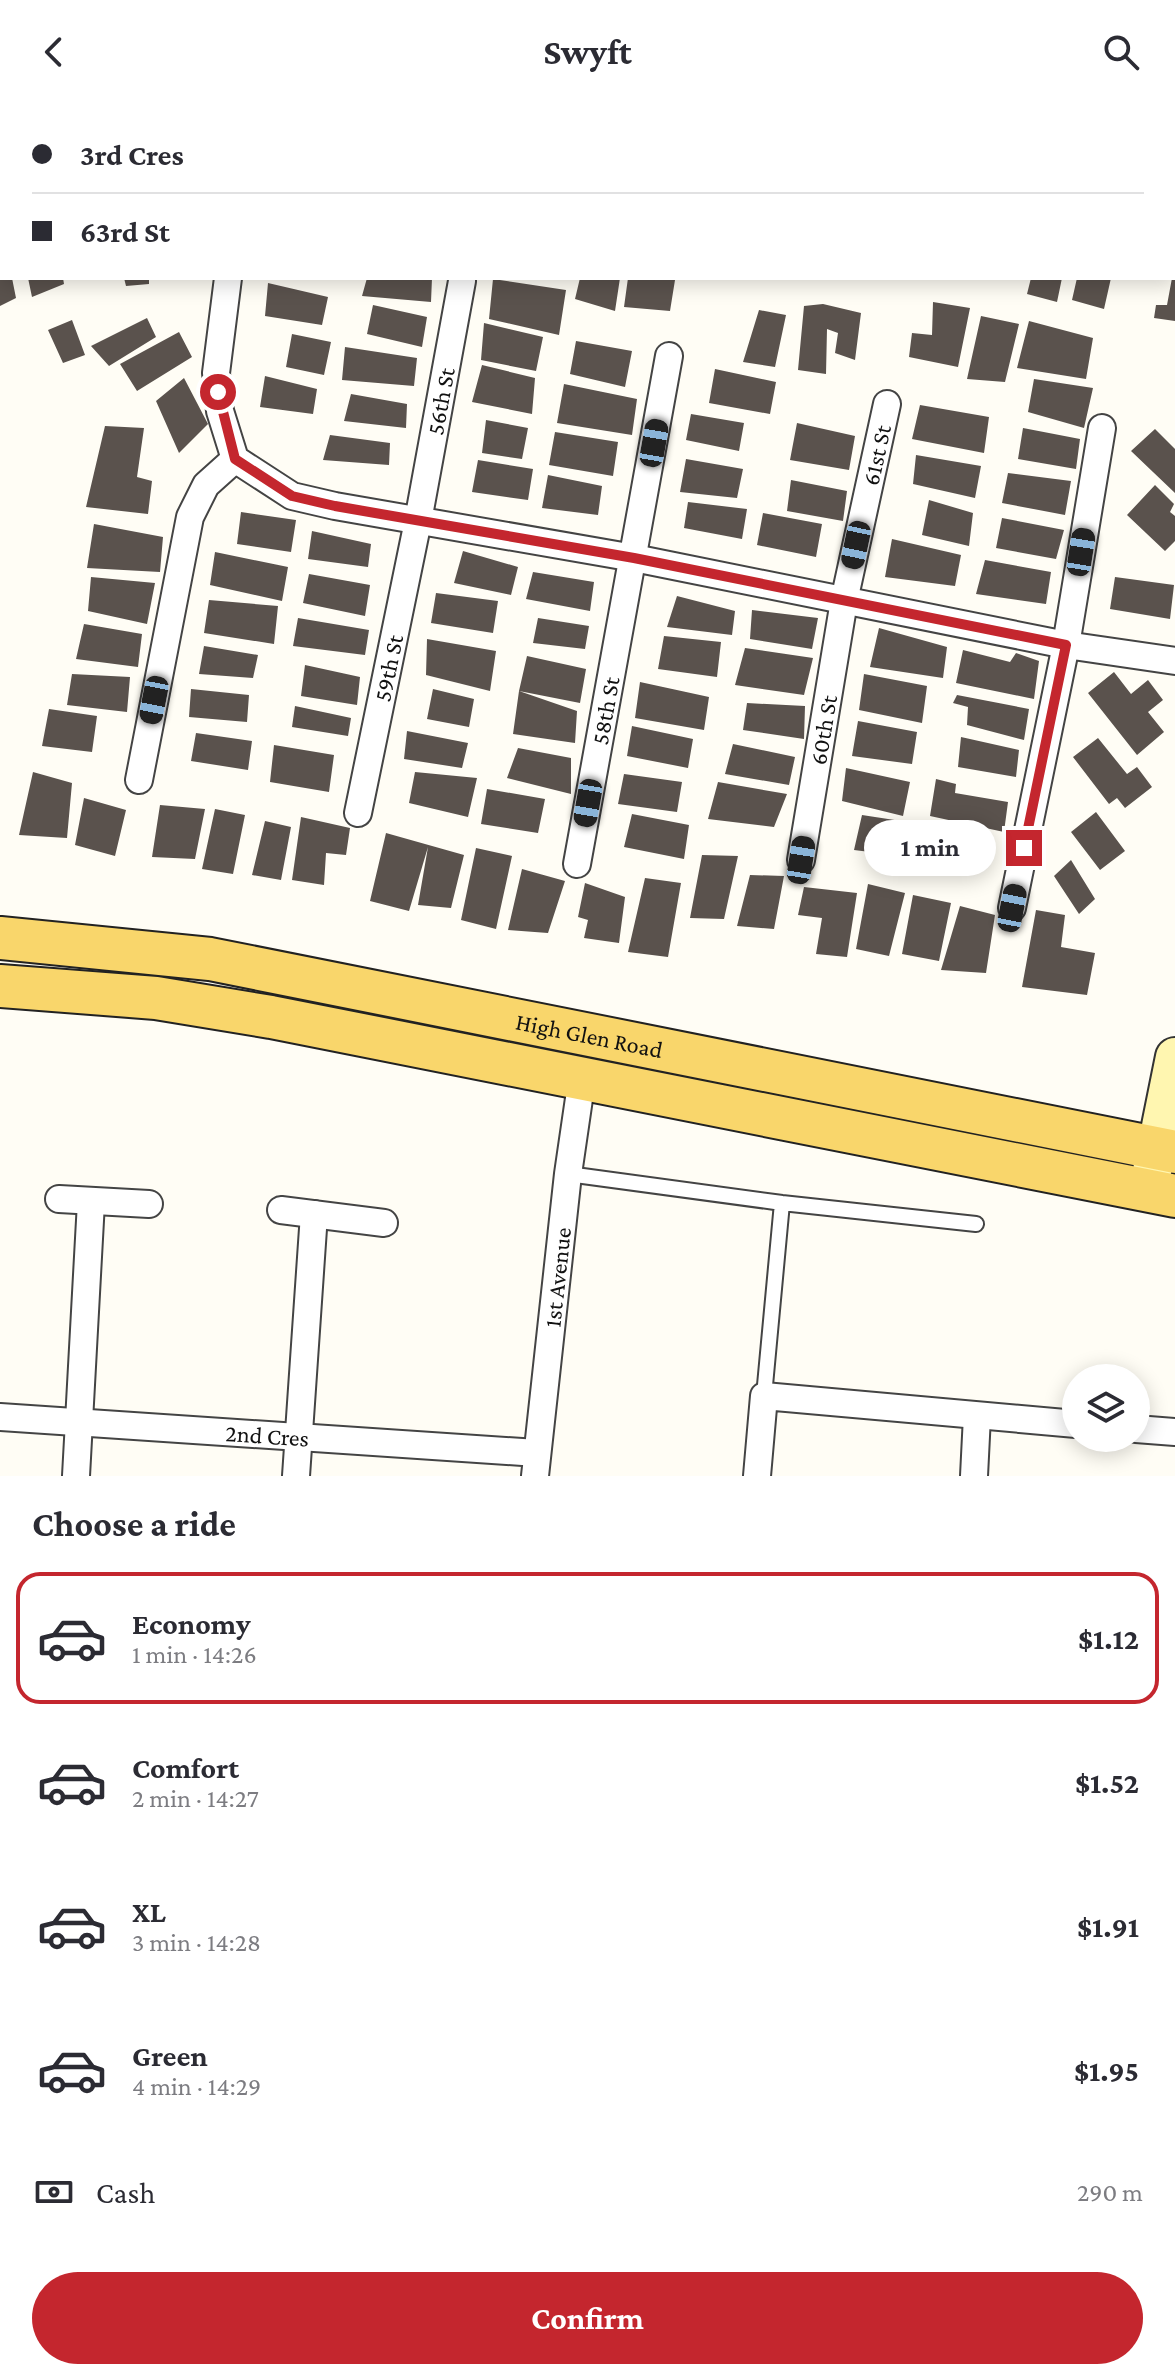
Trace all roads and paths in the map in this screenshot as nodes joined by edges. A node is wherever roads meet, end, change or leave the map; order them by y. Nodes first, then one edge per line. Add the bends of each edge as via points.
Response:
1 (228, 280) edge
2 (462, 281) dead end
3 (669, 356) dead end
4 (887, 404) dead end
5 (1102, 428) dead end
6 (235, 459) junction
7 (418, 521) junction
8 (634, 558) junction
9 (844, 601) junction
10 (1066, 645) junction
11 (1175, 661) edge
12 (139, 780) dead end
13 (358, 813) dead end
14 (801, 860) dead end
15 (577, 864) dead end
16 (1012, 908) dead end
17 (0, 938) edge
18 (0, 986) edge
19 (1175, 1057) edge
20 (582, 1078) junction
21 (1166, 1150) edge
22 (568, 1174) junction
23 (1161, 1193) edge
24 (59, 1199) dead end
25 (91, 1202) junction
26 (782, 1203) junction
27 (149, 1204) dead end
28 (281, 1210) dead end
29 (314, 1214) junction
30 (384, 1223) dead end
31 (976, 1224) dead end
32 (764, 1396) junction
33 (977, 1416) junction
34 (0, 1417) edge
35 (79, 1423) junction
36 (1062, 1423) edge
37 (1150, 1430) edge
38 (1175, 1432) edge
39 (299, 1438) junction
40 (536, 1464) edge
41 (76, 1476) edge
42 (296, 1476) edge
43 (757, 1476) edge
44 (974, 1476) edge

1 - 6 street via 216,373 220,411
2 - 7 street, 56th St
3 - 8 street, 58th St
4 - 9 street, 61st St
5 - 10 street
6 - 7 street via 292,496
6 - 12 street via 206,485 190,517
7 - 8 street
7 - 13 street, 59th St
8 - 9 street
8 - 15 street, 58th St
9 - 10 street
9 - 14 street, 60th St
10 - 11 street
10 - 16 street
17 - 21 main road, High Glen Road via 210,959
18 - 20 main road, High Glen Road via 171,1001
19 - 21 street
20 - 22 street, 1st Avenue
20 - 23 main road, High Glen Road
21 - 23 street
22 - 26 lane
22 - 40 street, 1st Avenue
24 - 25 street
25 - 27 street
25 - 35 street
26 - 31 lane
26 - 32 lane
28 - 29 street
29 - 30 street
29 - 39 street
32 - 33 street
32 - 43 street
33 - 36 street
33 - 44 street
34 - 35 street, 2nd Cres
35 - 39 street, 2nd Cres
35 - 41 street
37 - 38 street
39 - 40 street, 2nd Cres
39 - 42 street

